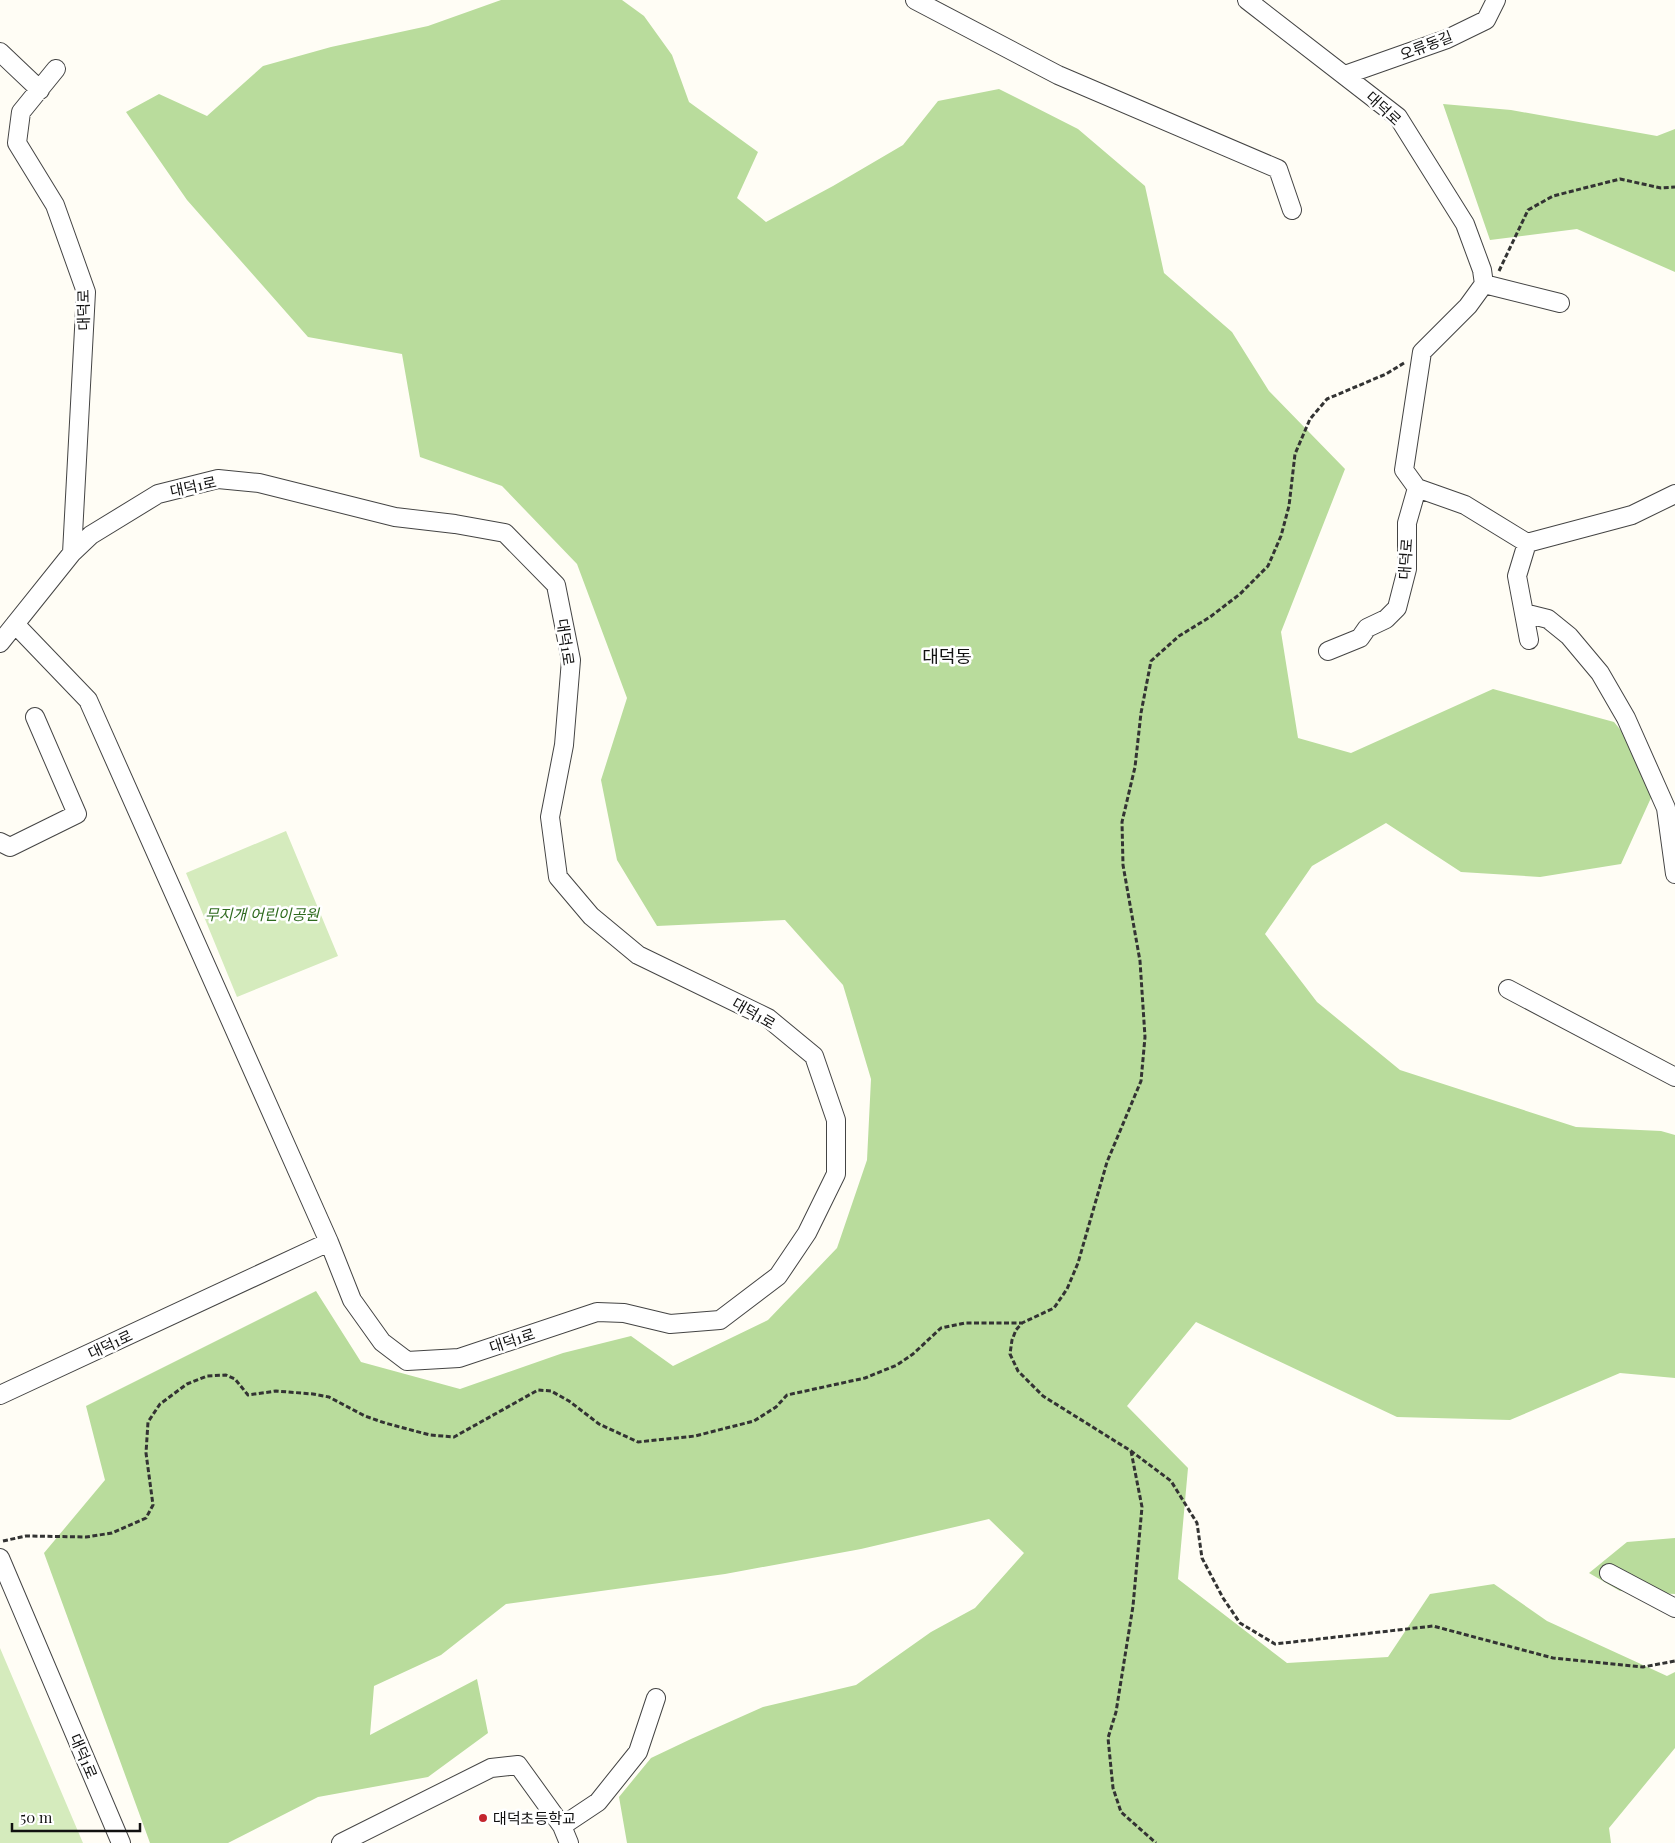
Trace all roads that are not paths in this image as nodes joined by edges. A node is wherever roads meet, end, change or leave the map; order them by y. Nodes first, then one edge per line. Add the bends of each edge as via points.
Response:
1 (916, 0) edge
2 (1247, 0) edge
3 (1496, 0) edge
4 (0, 52) edge
5 (56, 69) dead end
6 (1345, 75) junction
7 (40, 90) junction
8 (1292, 210) dead end
9 (1487, 285) junction
10 (1560, 303) dead end
11 (1417, 488) junction
12 (1675, 494) edge
13 (1528, 543) junction
14 (72, 553) junction
15 (1524, 613) junction
16 (15, 624) junction
17 (1530, 640) dead end
18 (0, 643) edge
19 (1328, 651) dead end
20 (35, 717) dead end
21 (0, 842) edge
22 (1675, 874) edge
23 (1508, 989) dead end
24 (1675, 1077) edge
25 (329, 1242) junction
26 (0, 1395) edge
27 (0, 1558) edge
28 (1609, 1573) dead end
29 (1675, 1608) edge
30 (656, 1698) dead end
31 (562, 1826) junction
32 (121, 1843) edge
33 (341, 1843) edge
34 (569, 1843) edge

1 - 8 street via 1058,75 1278,170
2 - 6 street, 대덕로
3 - 6 street, 오류동길 via 1486,20 1446,39
4 - 7 street
5 - 7 street, 대덕로
6 - 9 street, 대덕로 via 1398,117 1465,224
7 - 14 street, 대덕로 via 21,112 17,144 55,205 86,292
9 - 10 street
9 - 11 street via 1422,352 1404,470
11 - 13 street via 1465,506
11 - 19 street, 대덕로 via 1407,523 1407,570 1397,608 1386,620 1367,628 1360,638
12 - 13 street via 1632,515
13 - 15 street via 1517,576
14 - 16 street, 대덕1로
14 - 25 street, 대덕1로 via 91,535 158,494 218,478 258,483 395,517 505,532 556,585 571,660 564,746 550,817 558,876 591,916 638,955 768,1018 814,1056 836,1120 836,1174 807,1233 778,1276 720,1320 670,1324 624,1313 597,1312 459,1358 407,1361 382,1342 352,1300
15 - 17 street
15 - 22 street via 1548,618 1569,636 1600,673 1626,718 1666,808
16 - 18 street, 대덕1로
16 - 25 street via 88,700
20 - 21 street via 78,814 10,847
23 - 24 street
25 - 26 street, 대덕1로
27 - 32 street, 대덕1로
28 - 29 street
30 - 31 street via 638,1752 598,1802
31 - 33 street via 518,1765 491,1768
31 - 34 street

